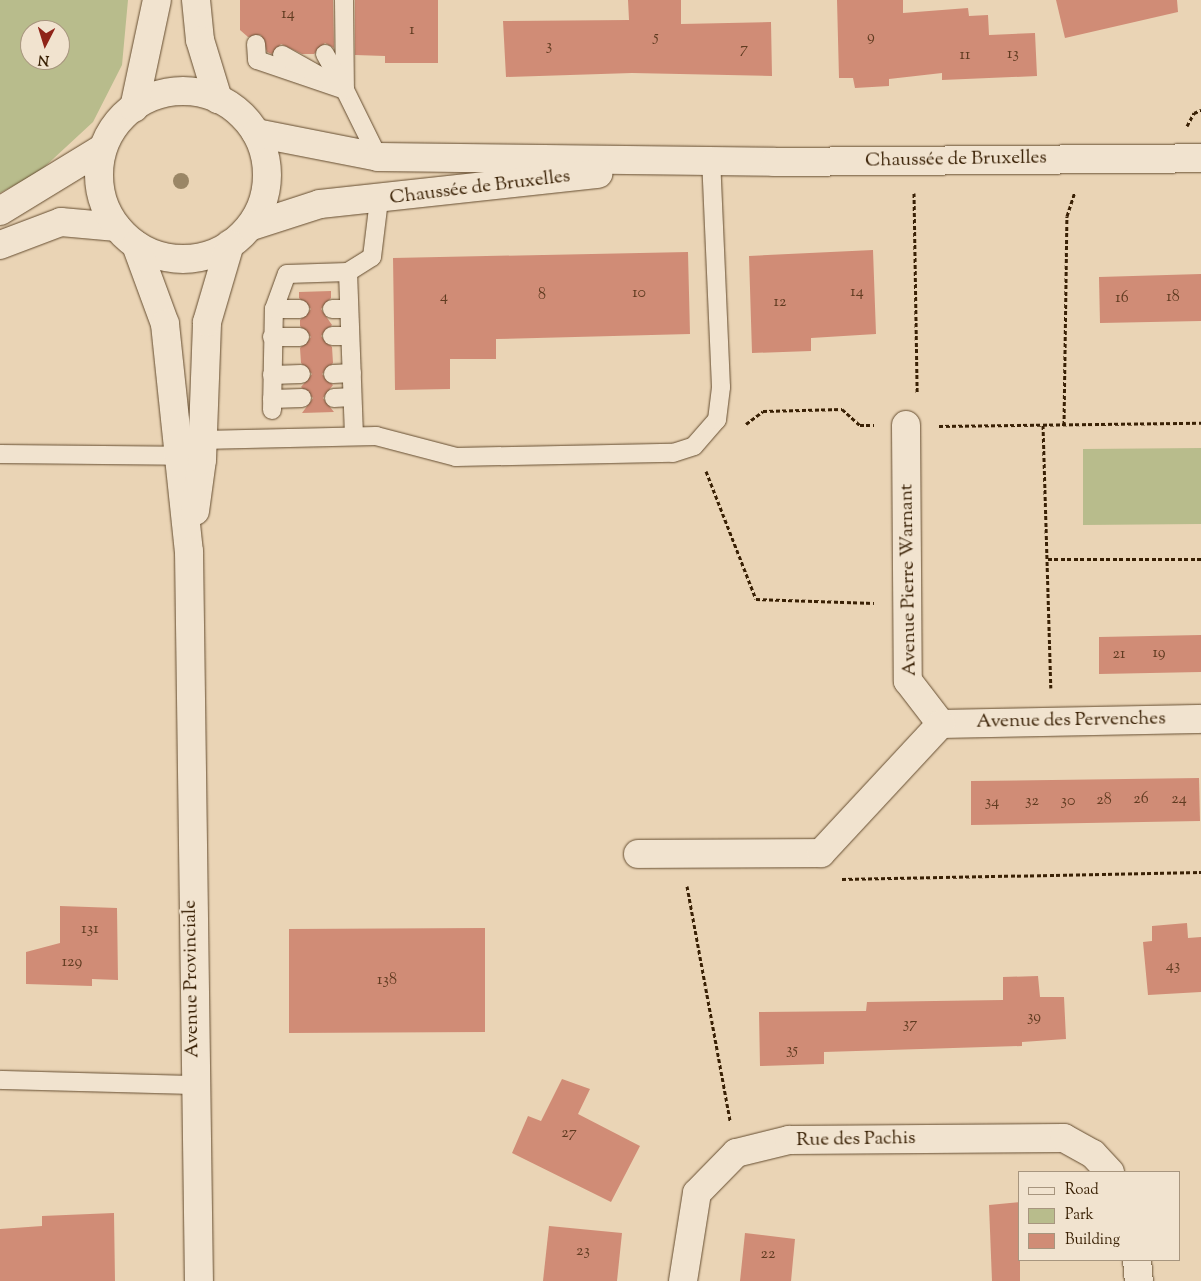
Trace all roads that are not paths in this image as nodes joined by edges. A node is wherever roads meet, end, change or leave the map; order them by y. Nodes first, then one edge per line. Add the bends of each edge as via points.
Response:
1 (156, 0) edge
2 (196, 0) edge
3 (344, 0) edge
4 (256, 44) dead end
5 (291, 54) dead end
6 (325, 54) dead end
7 (345, 90) junction
8 (218, 99) junction
9 (134, 108) junction
10 (256, 133) junction
11 (100, 150) junction
12 (378, 157) junction
13 (1201, 158) edge
14 (711, 161) junction
15 (379, 200) junction
16 (0, 211) edge
17 (252, 226) junction
18 (126, 236) junction
19 (230, 244) junction
20 (0, 245) edge
21 (348, 272) junction
22 (274, 309) junction
23 (300, 309) dead end
24 (332, 309) dead end
25 (349, 309) junction
26 (332, 336) dead end
27 (350, 336) junction
28 (272, 337) junction
29 (300, 337) dead end
30 (352, 373) junction
31 (301, 374) dead end
32 (333, 374) dead end
33 (272, 375) junction
34 (352, 397) junction
35 (302, 398) dead end
36 (334, 398) dead end
37 (912, 426) road end
38 (354, 436) junction
39 (202, 440) junction
40 (0, 454) edge
41 (179, 456) junction
42 (189, 551) junction
43 (1201, 719) edge
44 (941, 724) junction
45 (638, 854) dead end
46 (0, 1080) edge
47 (193, 1086) junction
48 (1109, 1171) edge
49 (1137, 1261) edge
50 (199, 1281) edge
51 (684, 1281) edge
52 (1139, 1281) edge

1 - 9 main road
2 - 8 main road via 200,40
3 - 7 lane
4 - 7 lane via 257,60
5 - 7 lane
6 - 7 lane
7 - 12 lane
8 - 9 main road via 189,91 165,92
8 - 10 main road via 242,115
9 - 11 main road via 113,125
10 - 12 main road, Chaussée de Bruxelles
10 - 17 main road via 265,154 267,192
11 - 16 main road
11 - 18 main road via 102,203
12 - 14 main road, Chaussée de Bruxelles
12 - 15 main road
13 - 14 main road, Chaussée de Bruxelles
14 - 15 main road, Chaussée de Bruxelles
14 - 38 lane via 721,387 717,420 694,446 673,453 456,456 407,440
15 - 17 main road, Chaussée de Bruxelles via 320,204
15 - 21 lane via 372,257
17 - 19 main road
18 - 19 main road via 158,256 183,260 210,256
18 - 20 main road via 60,222
18 - 41 main road via 165,324
19 - 39 main road via 207,322
21 - 22 lane via 287,274
21 - 25 lane
22 - 23 lane
22 - 28 lane
24 - 25 lane
25 - 27 lane
26 - 27 lane
27 - 30 lane
28 - 29 lane
28 - 33 lane
30 - 32 lane
30 - 34 lane
31 - 33 lane
33 - 35 lane via 272,404
34 - 36 lane
34 - 38 lane
37 - 44 main road, Avenue Pierre Warnant via 908,681
38 - 39 lane
39 - 42 main road
40 - 41 lane
41 - 42 main road
42 - 47 main road, Avenue Provinciale
43 - 44 main road, Avenue des Pervenches
44 - 45 main road via 821,853
46 - 47 lane
47 - 50 main road, Avenue Provinciale
48 - 51 main road, Rue des Pachis via 1094,1154 1064,1138 789,1140 736,1153 697,1193
49 - 52 main road

